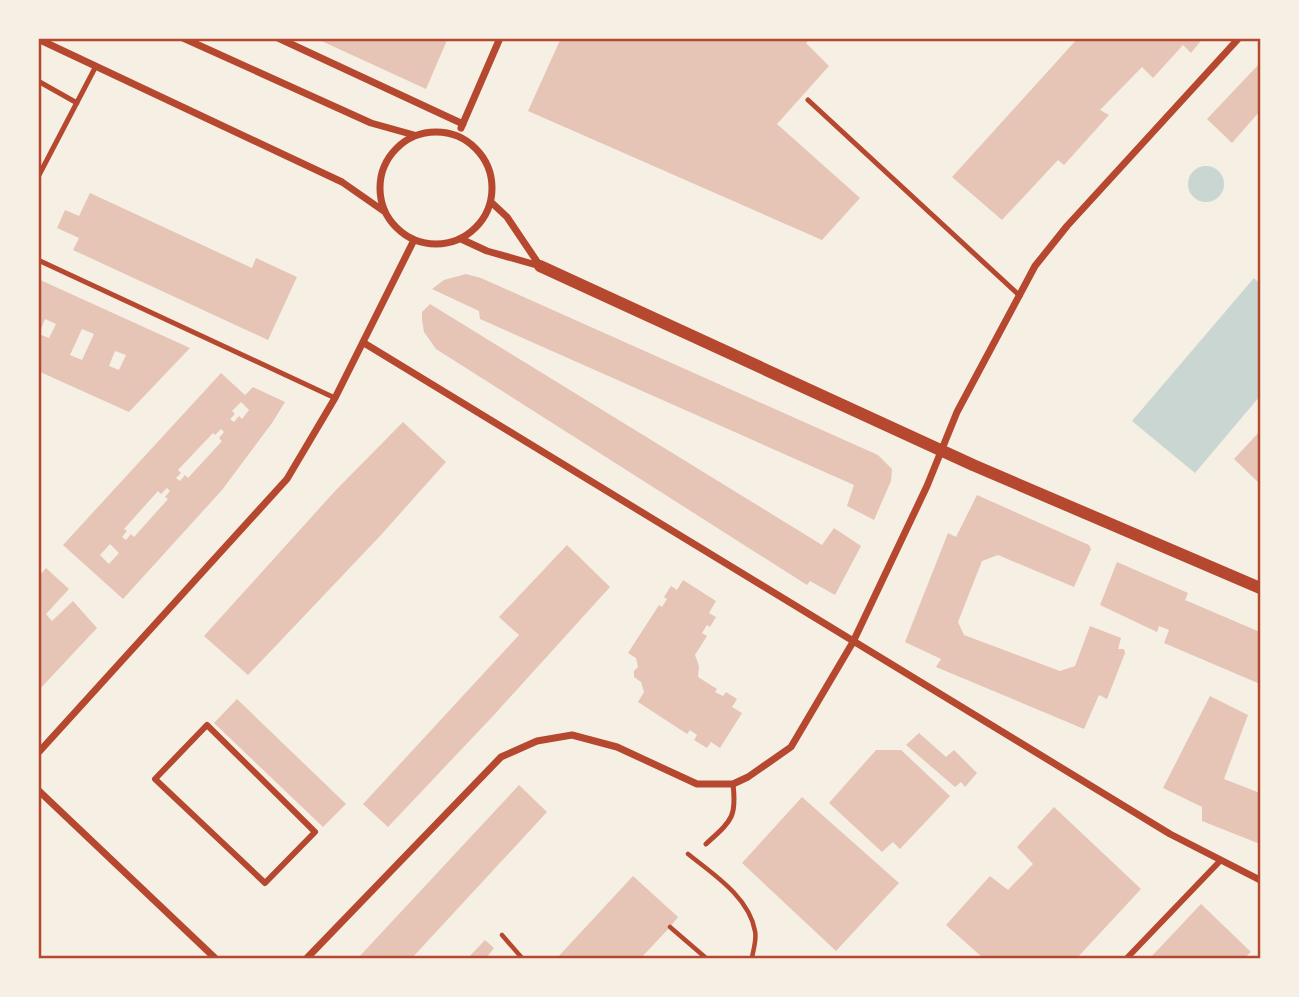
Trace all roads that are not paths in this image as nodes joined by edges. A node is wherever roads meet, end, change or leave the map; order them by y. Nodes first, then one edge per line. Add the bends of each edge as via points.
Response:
1 (183, 38) edge
2 (278, 38) edge
3 (500, 38) edge
4 (1238, 38) edge
5 (38, 39) edge
6 (96, 66) junction
7 (38, 81) edge
8 (808, 100) dead end
9 (77, 103) junction
10 (463, 124) junction
11 (414, 135) junction
12 (458, 135) junction
13 (38, 177) edge
14 (491, 202) junction
15 (385, 212) junction
16 (461, 239) junction
17 (414, 240) junction
18 (38, 260) edge
19 (540, 266) junction
20 (1020, 296) junction
21 (364, 343) junction
22 (335, 398) junction
23 (942, 450) junction
24 (1261, 588) edge
25 (853, 642) junction
26 (38, 753) edge
27 (733, 784) junction
28 (38, 790) edge
29 (315, 832) joint
30 (706, 844) dead end
31 (1220, 861) junction
32 (1261, 880) edge
33 (215, 958) edge
34 (307, 958) edge
35 (1127, 958) edge

1 - 11 street via 371,122
2 - 10 street
3 - 10 street
4 - 20 street via 1067,226 1035,266
5 - 6 street
6 - 9 lane
6 - 15 street via 342,182
7 - 9 lane
8 - 20 lane
9 - 13 lane
10 - 12 street
11 - 12 street via 432,131
11 - 15 street via 394,149 384,168 380,188
12 - 14 street via 473,144 488,165
14 - 16 street via 477,228
14 - 19 street via 507,217
15 - 17 street
16 - 17 street via 441,244
16 - 19 street
17 - 21 street
18 - 22 lane
19 - 23 street
20 - 23 street via 957,412
21 - 22 street
21 - 25 street
22 - 26 street via 287,479
23 - 24 street
23 - 25 street
25 - 27 street via 791,747
25 - 31 street
27 - 30 lane via 736,806 726,825
27 - 34 street via 698,783 617,747 572,735 537,741 501,757
28 - 33 street
29 - 29 street via 265,883 155,779 207,725
31 - 32 street
31 - 35 street

